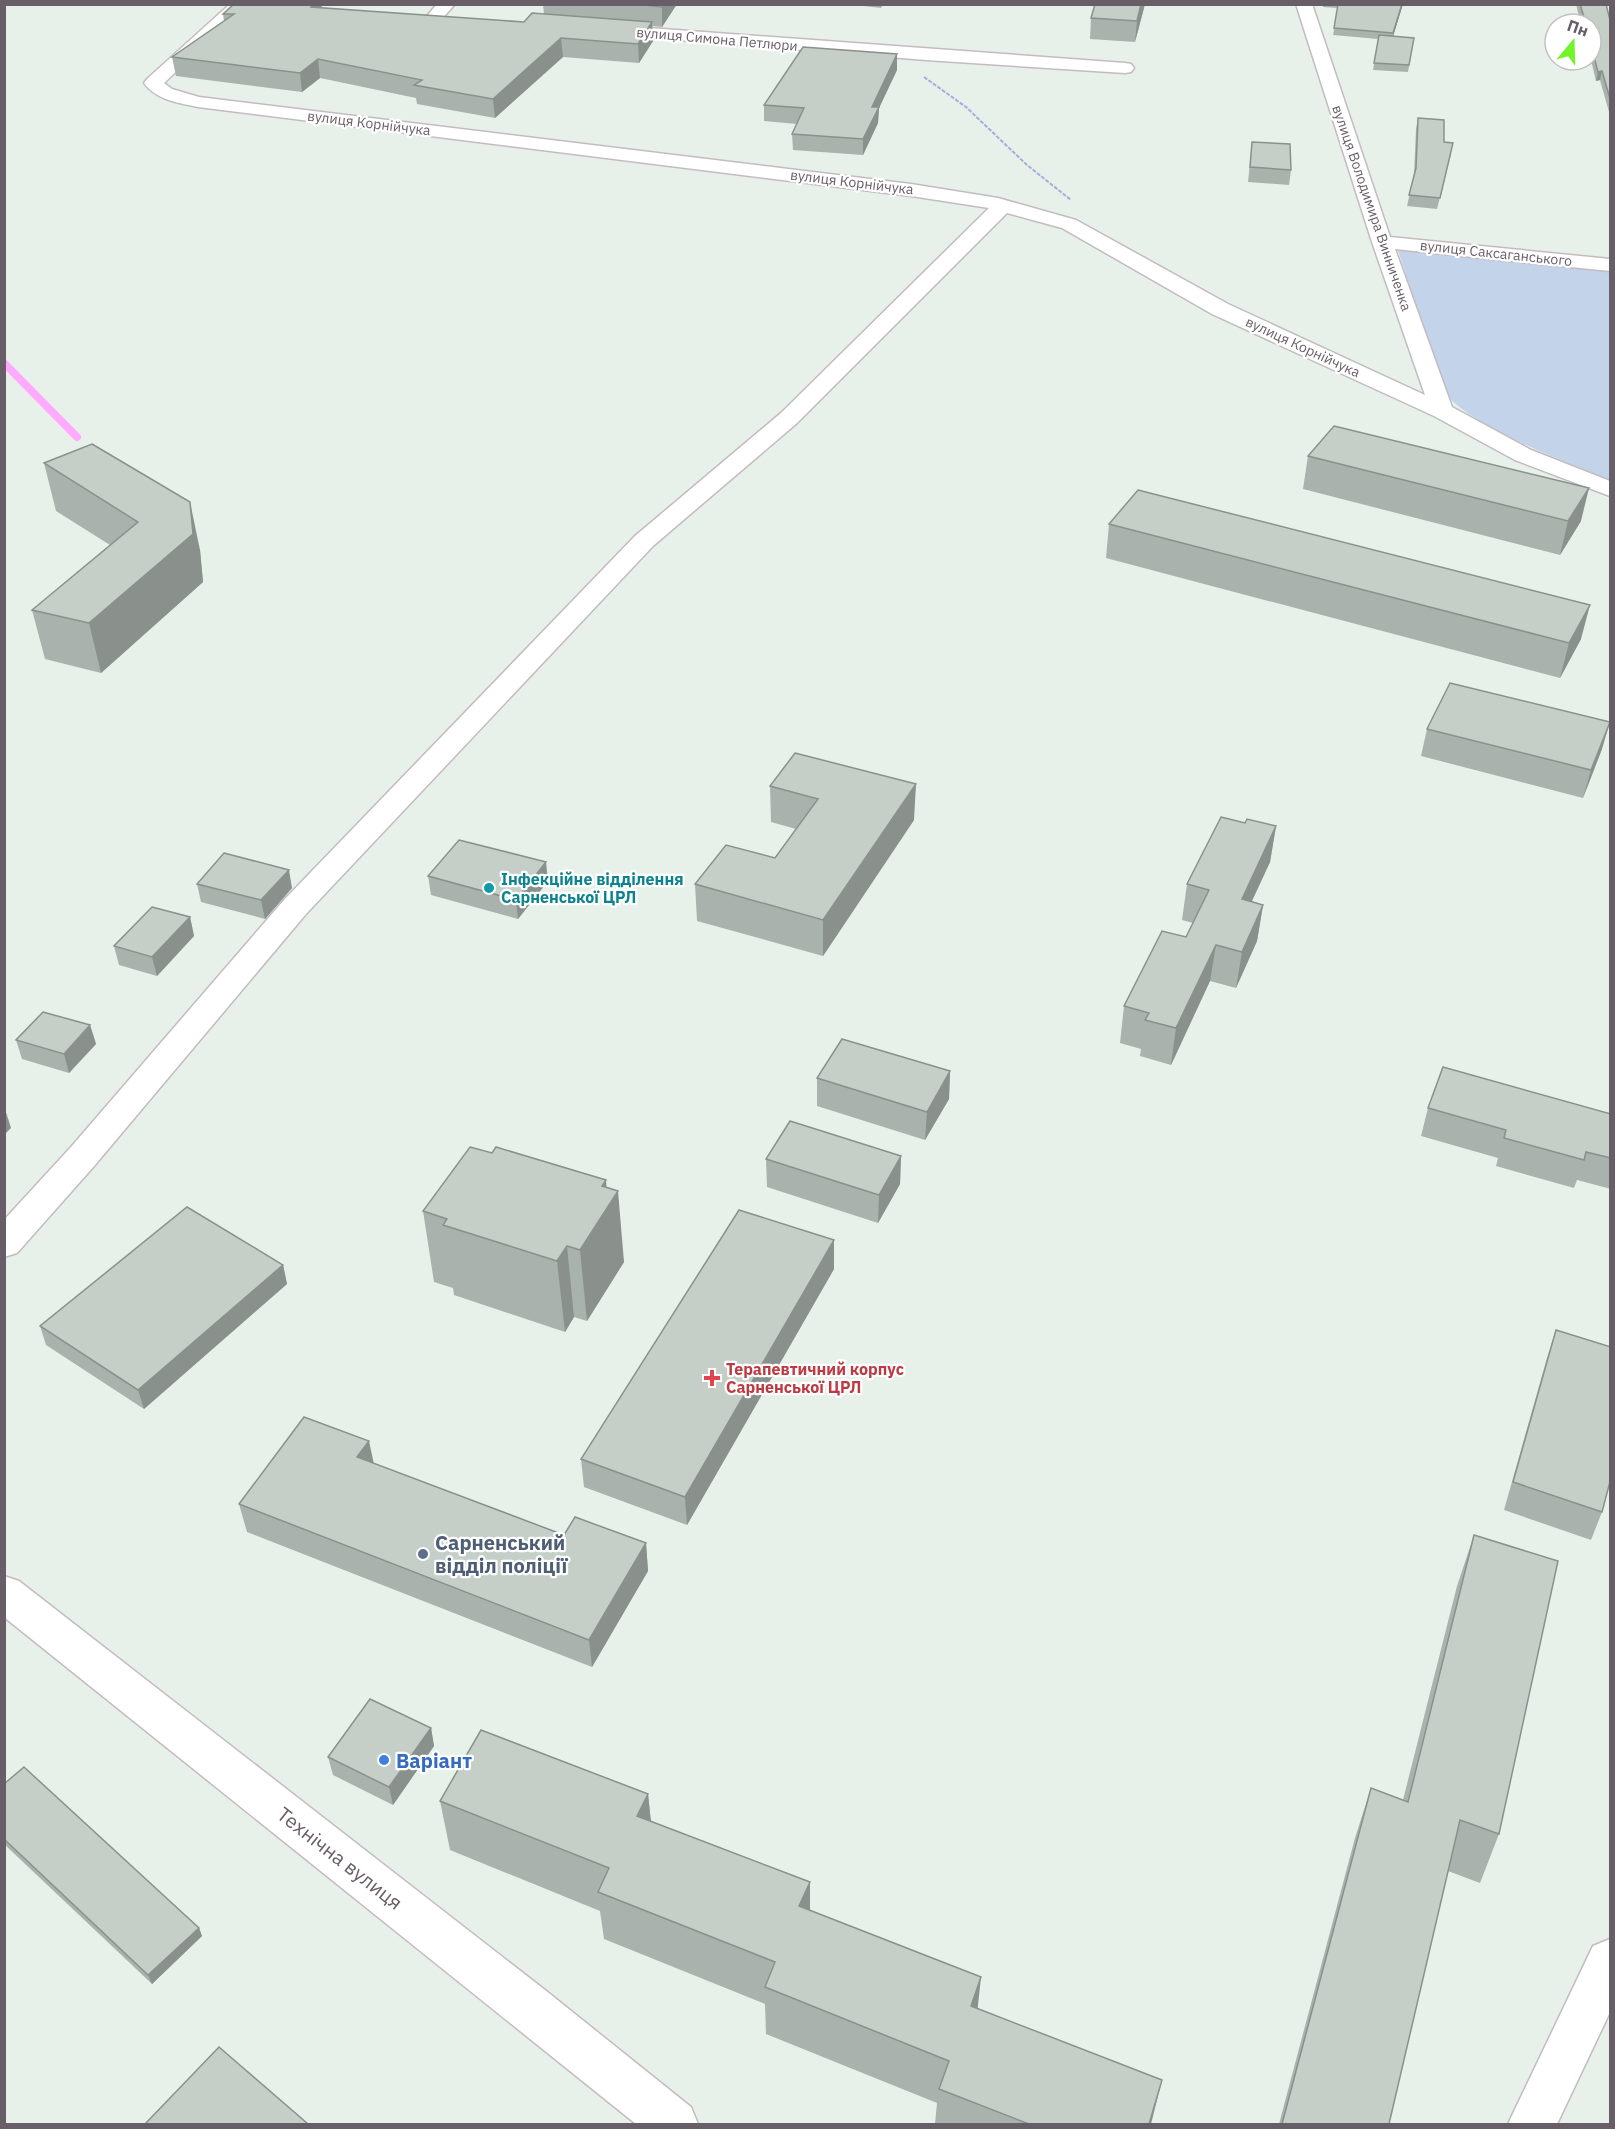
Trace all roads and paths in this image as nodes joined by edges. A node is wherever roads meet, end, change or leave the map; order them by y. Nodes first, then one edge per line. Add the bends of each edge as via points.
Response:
1 (240, 4) edge
2 (1304, 4) edge
3 (587, 28) edge
4 (926, 55) junction
5 (1125, 68) dead end
6 (1074, 202) dead end
7 (1003, 206) junction
8 (1382, 242) junction
9 (1611, 265) edge
10 (1442, 411) junction
11 (1611, 489) edge
12 (4, 1244) edge
13 (4, 1593) edge
14 (1611, 1962) edge
15 (674, 2124) edge
16 (1532, 2124) edge

1 - 7 street, вулиця Корнійчука via 153,83 166,93 198,102 911,189
2 - 8 street, вулиця Володимира Винниченка
3 - 4 street, вулиця Симона Петлюри
4 - 5 street, вулиця Симона Петлюри
4 - 6 path via 924,79 966,107 1027,165
7 - 10 street, вулиця Корнійчука via 1069,224 1220,309
7 - 12 street via 789,418 644,541 295,907
8 - 9 street, вулиця Саксаганського
8 - 10 street, вулиця Володимира Винниченка
10 - 11 street, вулиця Корнійчука via 1523,455
13 - 15 street, Технічна вулиця
14 - 16 street

